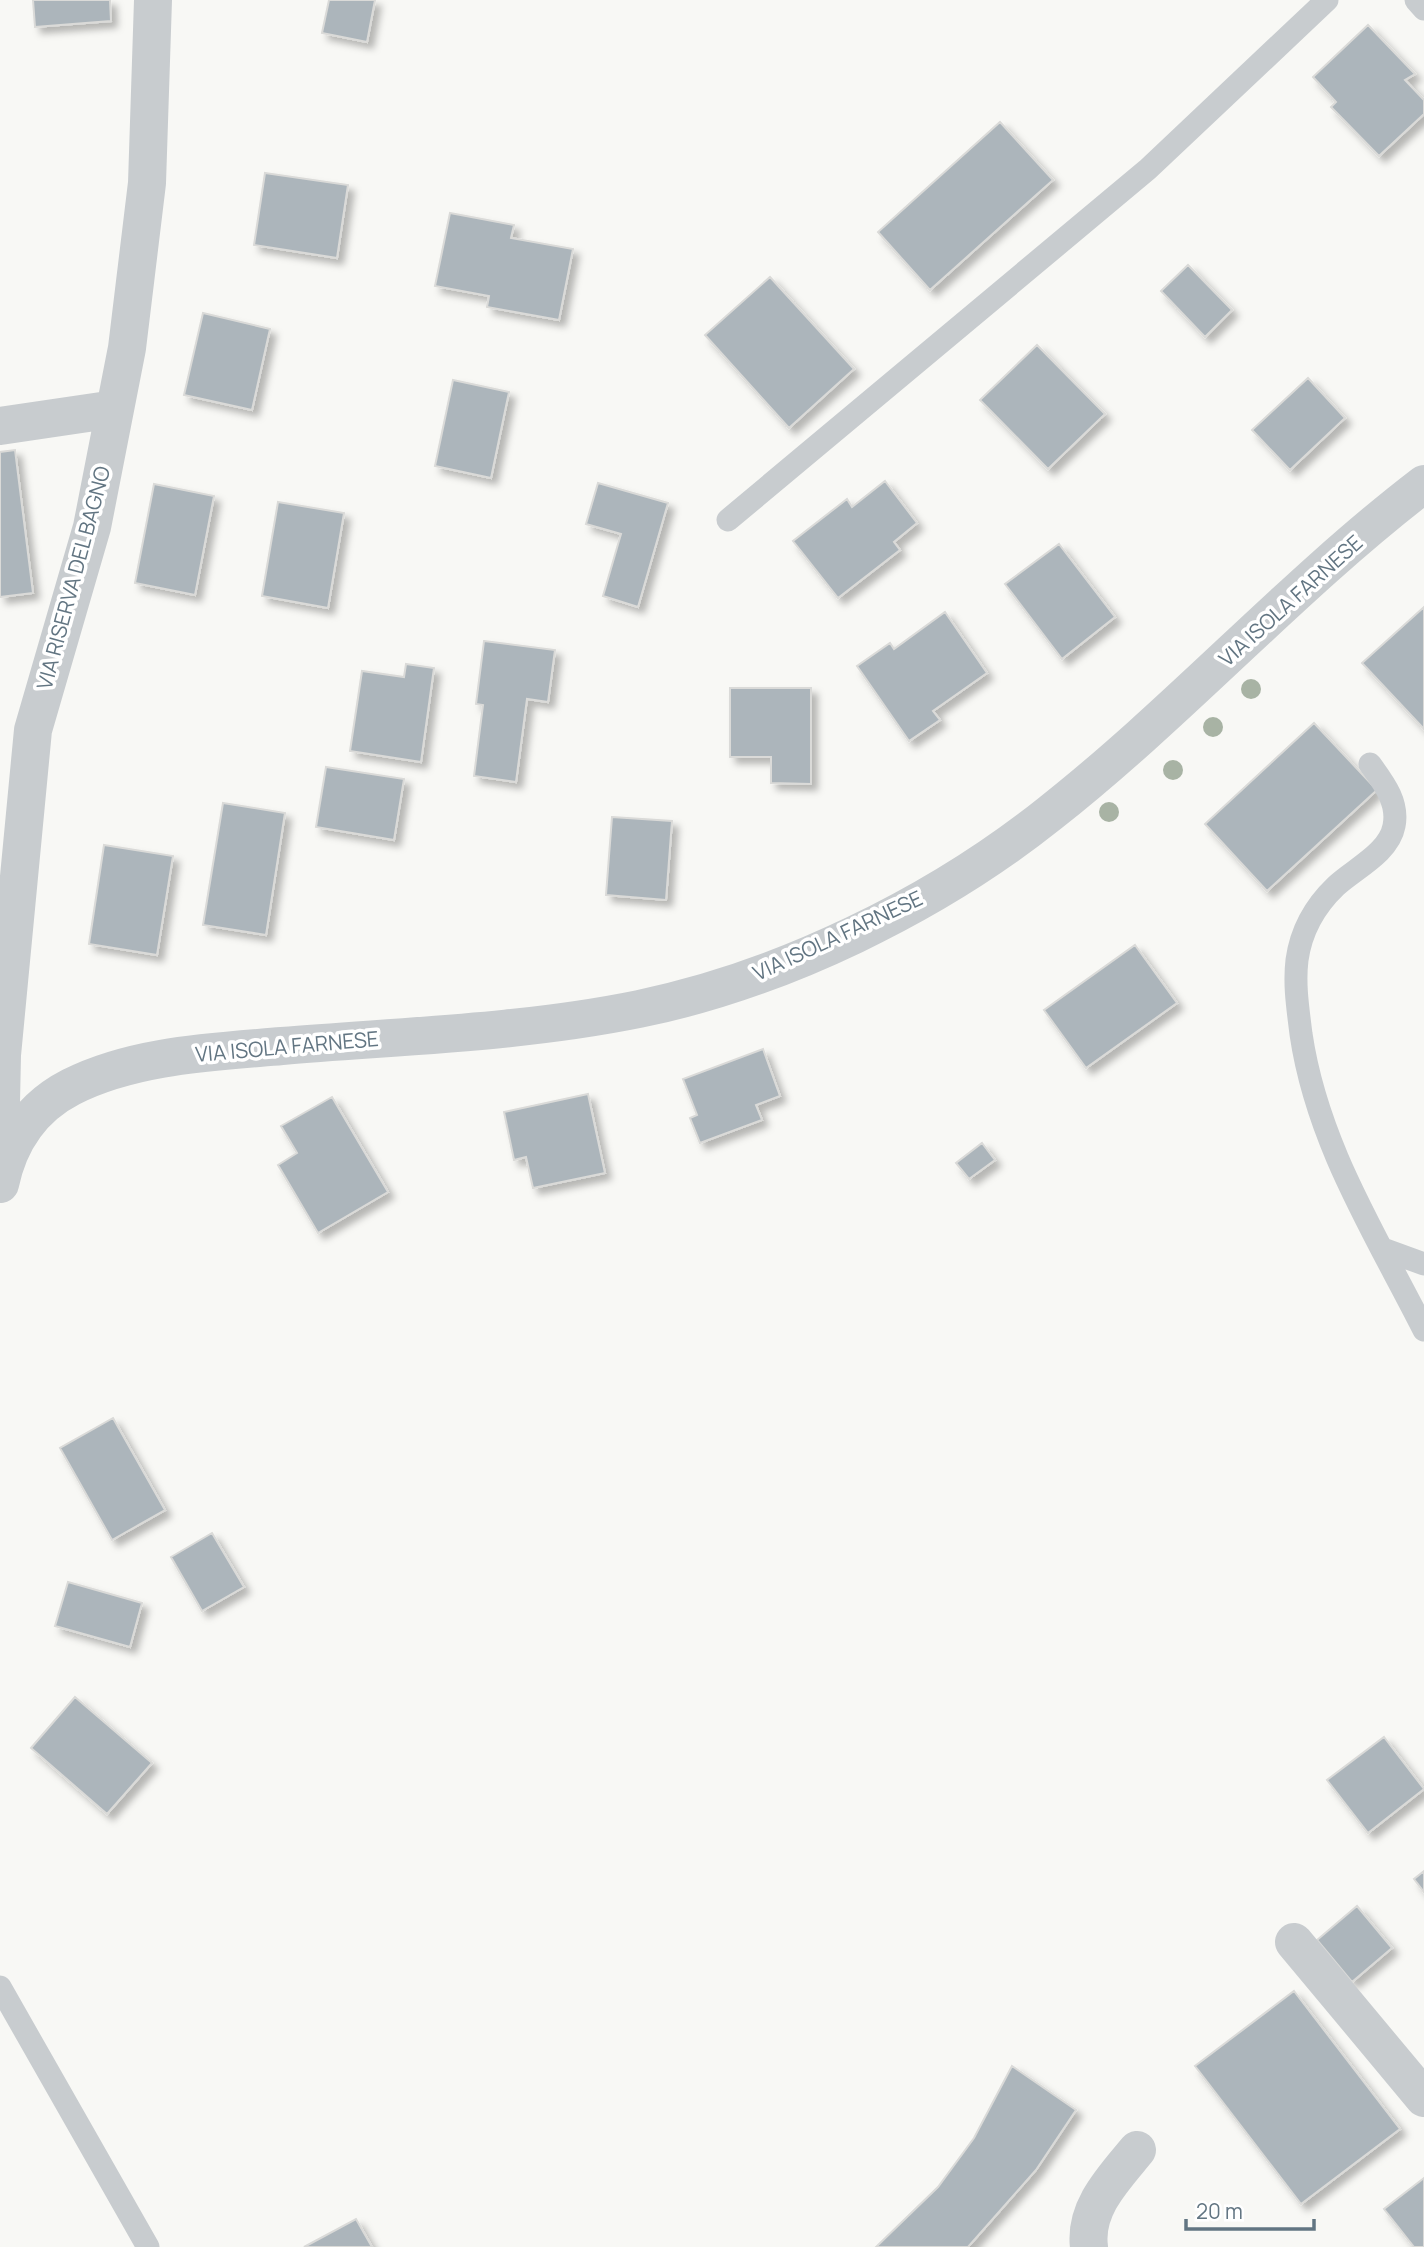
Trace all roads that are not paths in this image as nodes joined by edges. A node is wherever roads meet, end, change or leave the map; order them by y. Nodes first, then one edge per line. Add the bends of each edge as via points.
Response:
1 (153, 0) edge
2 (1327, 0) edge
3 (1416, 0) edge
4 (1424, 9) edge
5 (115, 410) junction
6 (0, 426) edge
7 (1424, 484) edge
8 (728, 520) dead end
9 (1370, 764) dead end
10 (2, 1171) edge
11 (1383, 1249) junction
12 (1424, 1264) edge
13 (1424, 1330) edge
14 (1294, 1942) dead end
15 (0, 1987) edge
16 (1424, 2098) edge
17 (1137, 2150) dead end
18 (148, 2247) edge
19 (1089, 2247) edge

1 - 5 street, VIA RISERVA DEL BAGNO via 147,183
2 - 8 lane via 1148,169
3 - 4 lane
5 - 6 street
5 - 10 street, VIA RISERVA DEL BAGNO via 92,527 33,730 2,1055
7 - 10 street, VIA ISOLA FARNESE via 1046,817 936,890 848,936 741,981 639,1009 499,1029 225,1051 108,1072 72,1086 37,1110 20,1130
9 - 11 lane via 1392,800 1394,828 1388,841 1336,886 1310,919 1297,958 1296,983 1304,1051 1333,1154
11 - 12 lane
11 - 13 lane
14 - 16 street
15 - 18 lane
17 - 19 street via 1102,2192 1087,2232

